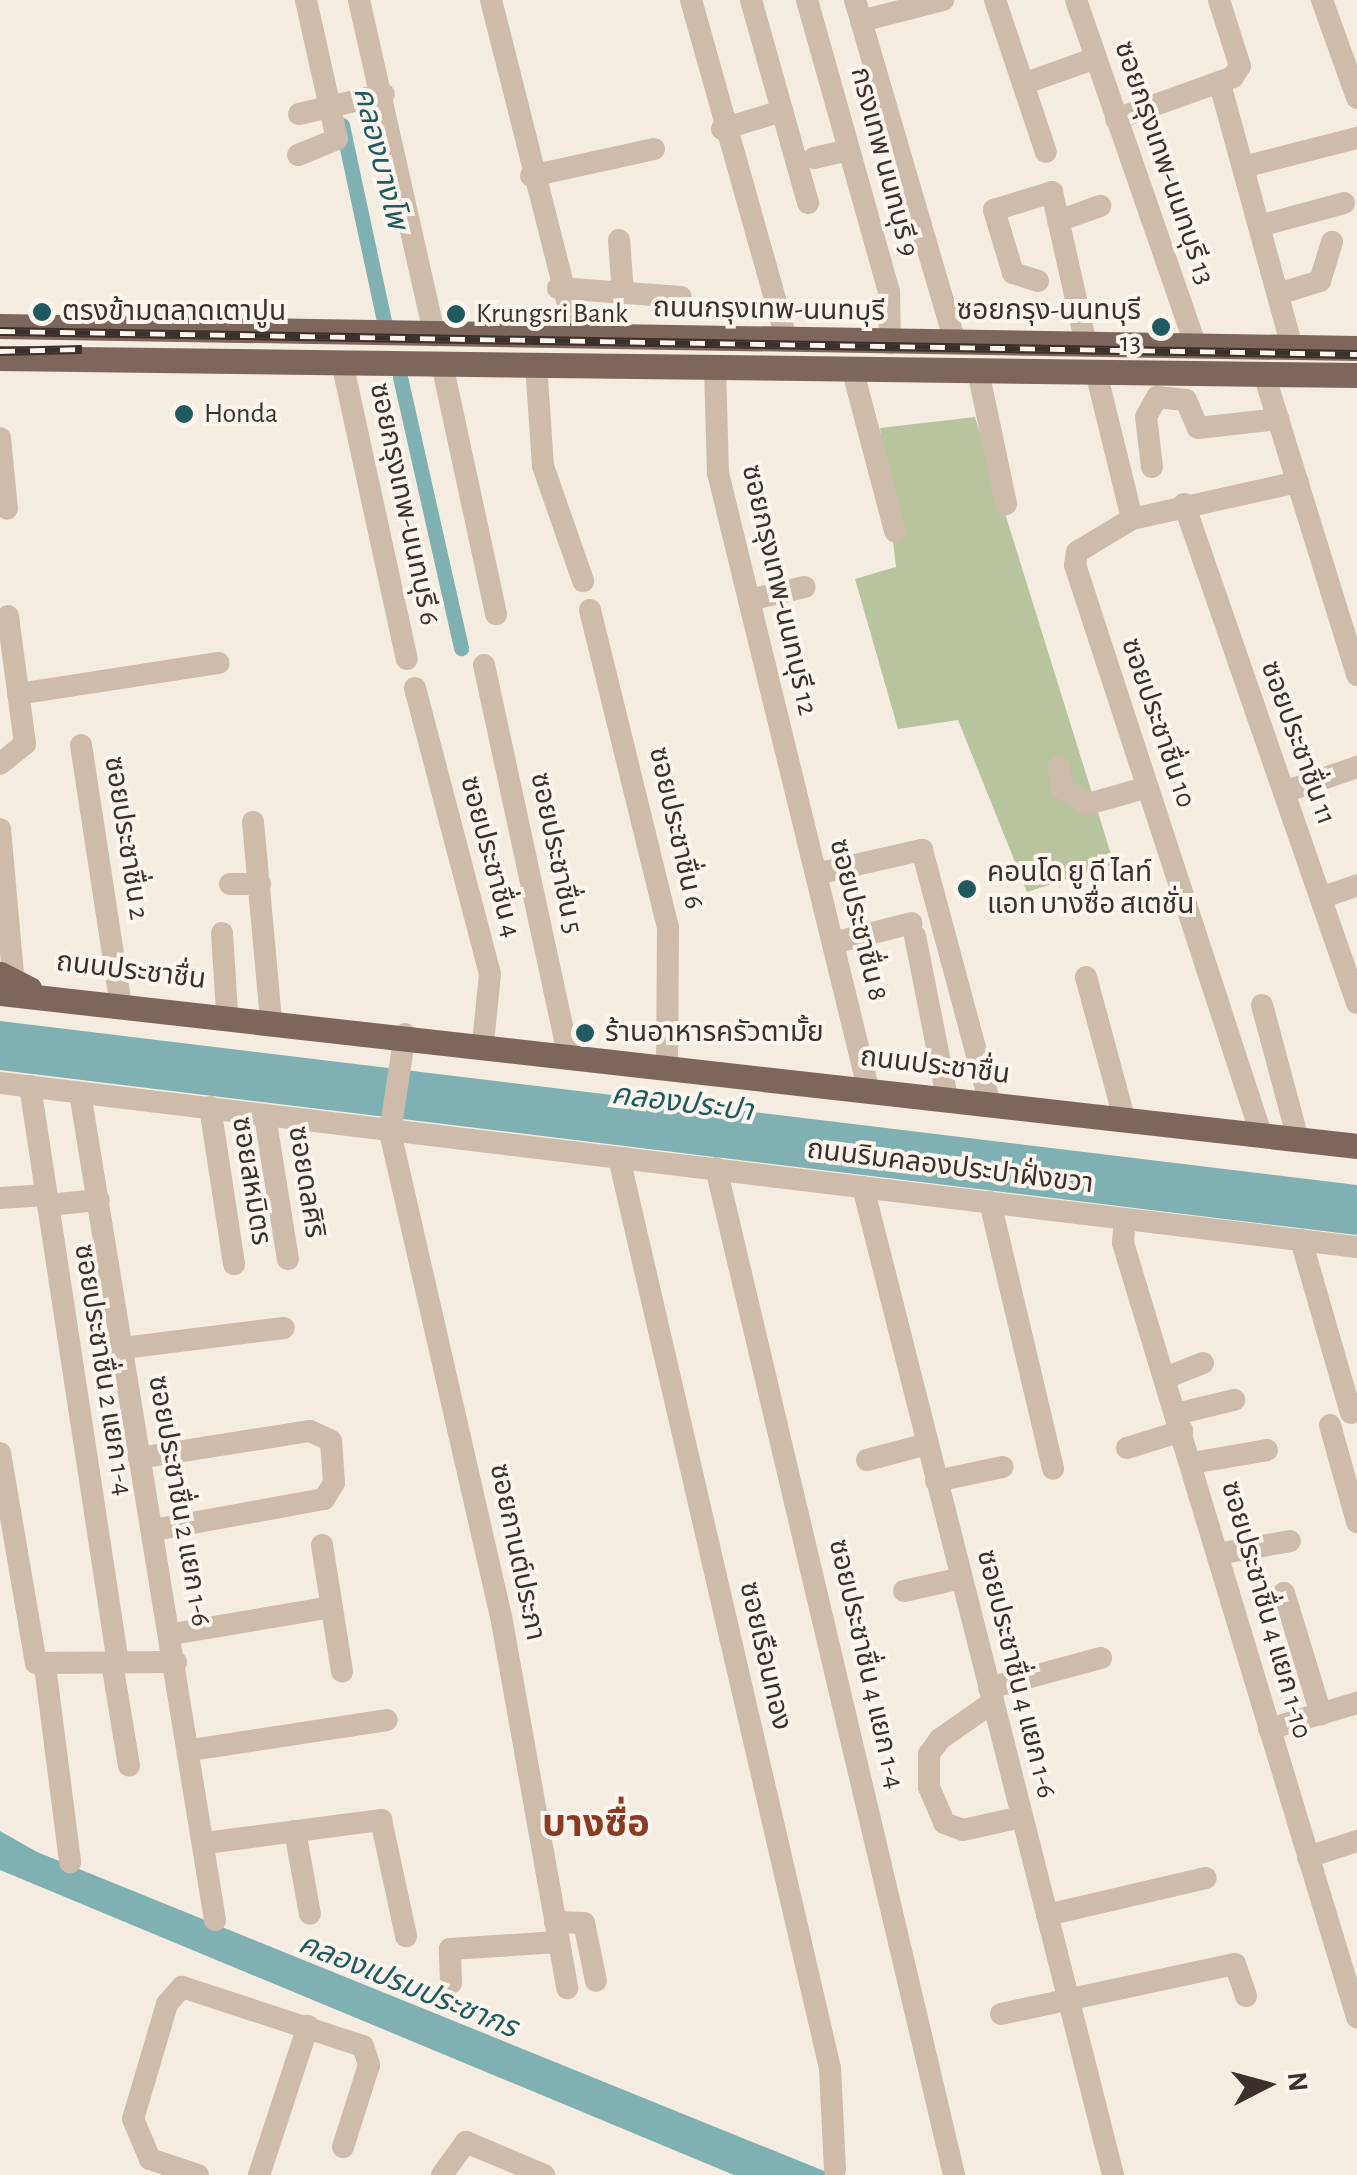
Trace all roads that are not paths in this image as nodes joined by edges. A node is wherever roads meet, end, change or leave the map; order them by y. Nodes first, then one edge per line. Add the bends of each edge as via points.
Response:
1 (306, 0) edge
2 (359, 0) edge
3 (491, 0) edge
4 (692, 0) edge
5 (751, 0) edge
6 (807, 0) edge
7 (943, 0) edge
8 (994, 0) edge
9 (1076, 0) edge
10 (1219, 0) edge
11 (1322, 0) edge
12 (858, 10) edge
13 (1096, 58) junction
14 (1024, 84) junction
15 (1220, 84) junction
16 (384, 94) junction
17 (1357, 98) edge
18 (334, 104) junction
19 (782, 112) junction
20 (299, 114) dead end
21 (1116, 118) junction
22 (722, 129) junction
23 (1357, 138) edge
24 (654, 149) dead end
25 (848, 150) junction
26 (1046, 152) dead end
27 (298, 155) dead end
28 (814, 158) dead end
29 (1242, 167) junction
30 (531, 176) junction
31 (808, 203) dead end
32 (1344, 203) dead end
33 (1100, 206) dead end
34 (1058, 221) junction
35 (1259, 226) junction
36 (619, 240) dead end
37 (1332, 242) dead end
38 (1038, 280) dead end
39 (558, 288) junction
40 (623, 293) junction
41 (1278, 294) junction
42 (680, 297) dead end
43 (0, 326) edge
44 (440, 336) junction
45 (576, 336) junction
46 (787, 341) junction
47 (890, 342) junction
48 (955, 343) junction
49 (1086, 344) junction
50 (1196, 346) junction
51 (1292, 347) junction
52 (1357, 348) edge
53 (0, 358) edge
54 (342, 362) junction
55 (442, 364) junction
56 (536, 364) junction
57 (715, 367) junction
58 (852, 368) junction
59 (978, 371) junction
60 (1096, 372) junction
61 (1197, 373) junction
62 (1264, 374) junction
63 (1357, 376) edge
64 (1278, 419) junction
65 (0, 438) edge
66 (1152, 468) dead end
67 (1298, 482) junction
68 (1006, 504) dead end
69 (1184, 504) junction
70 (7, 508) dead end
71 (1132, 519) junction
72 (894, 532) dead end
73 (583, 582) dead end
74 (805, 588) dead end
75 (749, 600) junction
76 (590, 610) dead end
77 (496, 614) dead end
78 (8, 616) dead end
79 (407, 659) dead end
80 (220, 663) dead end
81 (484, 665) dead end
82 (1357, 675) edge
83 (414, 688) dead end
84 (18, 694) junction
85 (81, 745) dead end
86 (0, 764) edge
87 (1357, 767) edge
88 (1058, 768) dead end
89 (1148, 788) junction
90 (1284, 792) junction
91 (253, 822) dead end
92 (804, 824) joint
93 (0, 830) edge
94 (816, 874) junction
95 (230, 884) dead end
96 (260, 884) junction
97 (1357, 885) edge
98 (1322, 897) junction
99 (222, 934) dead end
100 (833, 943) junction
101 (1086, 977) dead end
102 (11, 983) edge
103 (120, 1000) junction
104 (1357, 1003) edge
105 (1262, 1005) dead end
106 (227, 1013) junction
107 (272, 1018) junction
108 (404, 1034) junction
109 (482, 1042) junction
110 (568, 1052) junction
111 (667, 1065) junction
112 (0, 1082) edge
113 (30, 1086) junction
114 (868, 1088) junction
115 (80, 1092) junction
116 (947, 1098) junction
117 (990, 1103) junction
118 (210, 1107) junction
119 (265, 1116) junction
120 (1124, 1118) junction
121 (390, 1125) junction
122 (1262, 1137) junction
123 (1298, 1139) junction
124 (1357, 1146) edge
125 (620, 1158) junction
126 (716, 1168) junction
127 (863, 1187) junction
128 (0, 1198) edge
129 (47, 1200) junction
130 (99, 1200) junction
131 (990, 1202) junction
132 (1125, 1219) junction
133 (1300, 1240) junction
134 (1357, 1247) edge
135 (288, 1259) dead end
136 (234, 1264) dead end
137 (284, 1328) dead end
138 (123, 1348) junction
139 (1202, 1363) dead end
140 (1166, 1378) junction
141 (1234, 1400) dead end
142 (1352, 1413) dead end
143 (1179, 1422) junction
144 (1330, 1425) dead end
145 (926, 1444) junction
146 (1127, 1448) dead end
147 (1267, 1450) dead end
148 (0, 1454) edge
149 (139, 1458) junction
150 (867, 1460) dead end
151 (1192, 1463) junction
152 (1004, 1467) dead end
153 (1052, 1469) dead end
154 (936, 1481) junction
155 (1357, 1522) edge
156 (152, 1530) junction
157 (1290, 1541) dead end
158 (322, 1545) dead end
159 (1218, 1554) junction
160 (960, 1578) junction
161 (904, 1591) dead end
162 (1284, 1593) dead end
163 (331, 1608) junction
164 (172, 1634) junction
165 (1101, 1658) dead end
166 (176, 1662) junction
167 (115, 1663) junction
168 (44, 1666) junction
169 (342, 1671) dead end
170 (991, 1695) junction
171 (1357, 1703) edge
172 (1322, 1714) junction
173 (388, 1720) dead end
174 (1269, 1730) junction
175 (192, 1750) junction
176 (129, 1766) dead end
177 (1021, 1817) junction
178 (295, 1831) junction
179 (1357, 1841) edge
180 (206, 1843) junction
181 (1308, 1857) junction
182 (70, 1862) dead end
183 (1206, 1878) dead end
184 (310, 1914) dead end
185 (1047, 1914) junction
186 (215, 1920) dead end
187 (557, 1932) junction
188 (406, 1936) dead end
189 (1350, 1968) edge
190 (596, 1981) dead end
191 (451, 1983) dead end
192 (567, 1988) dead end
193 (1246, 1996) dead end
194 (1070, 2006) junction
195 (1002, 2014) dead end
196 (1357, 2017) edge
197 (308, 2026) junction
198 (343, 2147) dead end
199 (835, 2170) dead end
200 (535, 2173) edge
201 (198, 2175) edge
202 (259, 2175) edge
203 (442, 2175) edge
204 (954, 2175) edge
205 (1113, 2175) edge

1 - 18 street
2 - 16 street
3 - 30 street
4 - 22 street
5 - 19 street
6 - 25 street, กรงเทพ นนทบุรี 9
7 - 12 street
8 - 14 street
9 - 13 street, ซอยกรุงเทพ-นนทบุรี 13
10 - 15 street via 1240,66
11 - 17 street
12 - 48 street
13 - 14 street
13 - 21 street, ซอยกรุงเทพ-นนทบุรี 13
14 - 26 street
15 - 21 street
15 - 29 street
16 - 18 street
16 - 44 street
18 - 20 street
18 - 27 street via 336,146
19 - 22 street
19 - 31 street
21 - 50 street, ซอยกรุงเทพ-นนทบุรี 13
22 - 46 street
23 - 29 street
24 - 30 street
25 - 28 street
25 - 47 street, กรงเทพ นนทบุรี 9 via 888,292
29 - 35 street
30 - 39 street
32 - 35 street
33 - 34 street
34 - 38 street via 1052,192 994,210 1012,273
34 - 49 street
35 - 41 street
36 - 40 street
37 - 41 street via 1320,280
39 - 40 street
39 - 45 street
40 - 42 street
41 - 51 street
43 - 44 main road, ถนนกรุงเทพ-นนทบุรี
44 - 45 main road, ถนนกรุงเทพ-นนทบุรี
44 - 55 main road
45 - 46 main road, ถนนกรุงเทพ-นนทบุรี
46 - 47 main road, ถนนกรุงเทพ-นนทบุรี
47 - 48 main road, ถนนกรุงเทพ-นนทบุรี
48 - 49 main road, ถนนกรุงเทพ-นนทบุรี
49 - 50 main road, ถนนกรุงเทพ-นนทบุรี
50 - 51 main road, ถนนกรุงเทพ-นนทบุรี
50 - 61 main road
51 - 52 main road, ถนนกรุงเทพ-นนทบุรี
53 - 54 main road, ถนนกรุงเทพ-นนทบุรี
54 - 55 main road, ถนนกรุงเทพ-นนทบุรี
54 - 79 street, ซอยกรุงเทพ-นนทบุรี 6
55 - 56 main road, ถนนกรุงเทพ-นนทบุรี
55 - 77 street
56 - 57 main road, ถนนกรุงเทพ-นนทบุรี
56 - 73 street via 543,466
57 - 58 main road, ถนนกรุงเทพ-นนทบุรี
57 - 75 street, ซอยกรุงเทพ-นนทบุรี 12 via 718,473
58 - 59 main road, ถนนกรุงเทพ-นนทบุรี
58 - 72 street
59 - 60 main road, ถนนกรุงเทพ-นนทบุรี
59 - 68 street
60 - 61 main road, ถนนกรุงเทพ-นนทบุรี
60 - 71 street
61 - 62 main road, ถนนกรุงเทพ-นนทบุรี
62 - 63 main road, ถนนกรุงเทพ-นนทบุรี
62 - 64 street
64 - 66 street via 1198,428 1186,400 1157,397 1146,417
64 - 67 street
65 - 70 street
67 - 69 street, ซอยประชาชื่น 10
67 - 82 street
69 - 71 street, ซอยประชาชื่น 10
69 - 90 street, ซอยประชาชื่น 11
71 - 89 street, ซอยประชาชื่น 10 via 1077,552 1076,565
74 - 75 street
75 - 92 street, ซอยกรุงเทพ-นนทบุรี 12
76 - 111 street, ซอยประชาชื่น 6 via 668,928
78 - 84 street
80 - 84 street
81 - 110 street, ซอยประชาชื่น 5
83 - 109 street, ซอยประชาชื่น 4 via 490,974
84 - 86 street via 24,752
85 - 103 street, ซอยประชาชื่น 2
87 - 90 street
88 - 89 street via 1062,788 1088,804
89 - 122 street, ซอยประชาชื่น 10
90 - 98 street, ซอยประชาชื่น 11
91 - 96 street
92 - 94 street, ซอยประชาชื่น 8
93 - 102 street
94 - 100 street, ซอยประชาชื่น 8
94 - 117 street via 922,850
95 - 96 street
96 - 107 street
97 - 98 street
98 - 104 street, ซอยประชาชื่น 11
99 - 106 street
100 - 114 street, ซอยประชาชื่น 8
100 - 116 street via 913,930
101 - 120 street
102 - 103 main road, ถนนประชาชื่น
103 - 106 main road, ถนนประชาชื่น
105 - 123 street
106 - 107 main road, ถนนประชาชื่น
107 - 108 main road, ถนนประชาชื่น
108 - 109 main road, ถนนประชาชื่น
108 - 121 street, ซอยกานต์ประภา
109 - 110 main road, ถนนประชาชื่น
110 - 111 main road, ถนนประชาชื่น
111 - 114 main road, ถนนประชาชื่น
112 - 113 street, ถนนริมคลองประปาฝั่งขวา
113 - 115 street, ถนนริมคลองประปาฝั่งขวา
113 - 129 street, ซอยประชาชื่น 2 แยก 1-4
114 - 116 main road, ถนนประชาชื่น
115 - 118 street, ถนนริมคลองประปาฝั่งขวา
115 - 130 street, ซอยประชาชื่น 2 แยก 1-6
116 - 117 main road, ถนนประชาชื่น
117 - 120 main road, ถนนประชาชื่น
118 - 119 street, ถนนริมคลองประปาฝั่งขวา
118 - 136 street, ซอยสหมิตร
119 - 121 street, ถนนริมคลองประปาฝั่งขวา
119 - 135 street, ซอยดลศิริ
120 - 122 main road, ถนนประชาชื่น
121 - 125 street, ถนนริมคลองประปาฝั่งขวา
121 - 187 street, ซอยกานต์ประภา via 501,1616
122 - 123 main road, ถนนประชาชื่น
123 - 124 main road, ถนนประชาชื่น
125 - 126 street, ถนนริมคลองประปาฝั่งขวา
125 - 199 street, ซอยเรือนทอง via 830,2068
126 - 127 street, ถนนริมคลองประปาฝั่งขวา
126 - 204 street, ซอยประชาชื่น 4 แยก 1-4
127 - 131 street, ถนนริมคลองประปาฝั่งขวา
127 - 145 street, ซอยประชาชื่น 4 แยก 1-6
128 - 129 street
129 - 130 street
129 - 167 street, ซอยประชาชื่น 2 แยก 1-4
130 - 138 street, ซอยประชาชื่น 2 แยก 1-6
131 - 132 street, ถนนริมคลองประปาฝั่งขวา
131 - 153 street
132 - 133 street, ถนนริมคลองประปาฝั่งขวา
132 - 140 street, ซอยประชาชื่น 4 แยก 1-10 via 1122,1243
133 - 134 street, ถนนริมคลองประปาฝั่งขวา
133 - 142 street
137 - 138 street
138 - 149 street, ซอยประชาชื่น 2 แยก 1-6
139 - 140 street
140 - 143 street, ซอยประชาชื่น 4 แยก 1-10
141 - 143 street
143 - 146 street
143 - 151 street, ซอยประชาชื่น 4 แยก 1-10
144 - 155 street
145 - 150 street
145 - 154 street, ซอยประชาชื่น 4 แยก 1-6
147 - 151 street
148 - 168 street via 31,1654
149 - 156 street, ซอยประชาชื่น 2 แยก 1-6
149 - 156 street via 318,1430 331,1441 324,1499
151 - 159 street, ซอยประชาชื่น 4 แยก 1-10
152 - 154 street
154 - 160 street, ซอยประชาชื่น 4 แยก 1-6
156 - 164 street, ซอยประชาชื่น 2 แยก 1-6
157 - 159 street
158 - 163 street
159 - 174 street, ซอยประชาชื่น 4 แยก 1-10
160 - 161 street
160 - 170 street, ซอยประชาชื่น 4 แยก 1-6
162 - 172 street
163 - 164 street
163 - 169 street
164 - 166 street, ซอยประชาชื่น 2 แยก 1-6
165 - 170 street
166 - 167 street
166 - 175 street, ซอยประชาชื่น 2 แยก 1-6
167 - 168 street
167 - 176 street, ซอยประชาชื่น 2 แยก 1-4
168 - 182 street
170 - 177 street, ซอยประชาชื่น 4 แยก 1-6
170 - 177 street via 929,1754 929,1787 944,1823 962,1830
171 - 172 street
172 - 174 street
173 - 175 street
174 - 181 street, ซอยประชาชื่น 4 แยก 1-10
175 - 180 street, ซอยประชาชื่น 2 แยก 1-6
177 - 185 street, ซอยประชาชื่น 4 แยก 1-6
178 - 180 street
178 - 184 street
178 - 188 street via 381,1820
179 - 181 street
180 - 186 street, ซอยประชาชื่น 2 แยก 1-6
181 - 189 street, ซอยประชาชื่น 4 แยก 1-10
183 - 185 street
185 - 194 street, ซอยประชาชื่น 4 แยก 1-6
187 - 190 street via 584,1923
187 - 191 street via 450,1949
187 - 192 street, ซอยกานต์ประภา
189 - 196 street, ซอยประชาชื่น 4 แยก 1-10
193 - 194 street via 1235,1964
194 - 195 street
194 - 205 street, ซอยประชาชื่น 4 แยก 1-6
197 - 198 street via 369,2054
197 - 201 street via 195,1988 172,1991 136,2138 150,2159
197 - 202 street
200 - 203 street via 466,2142

